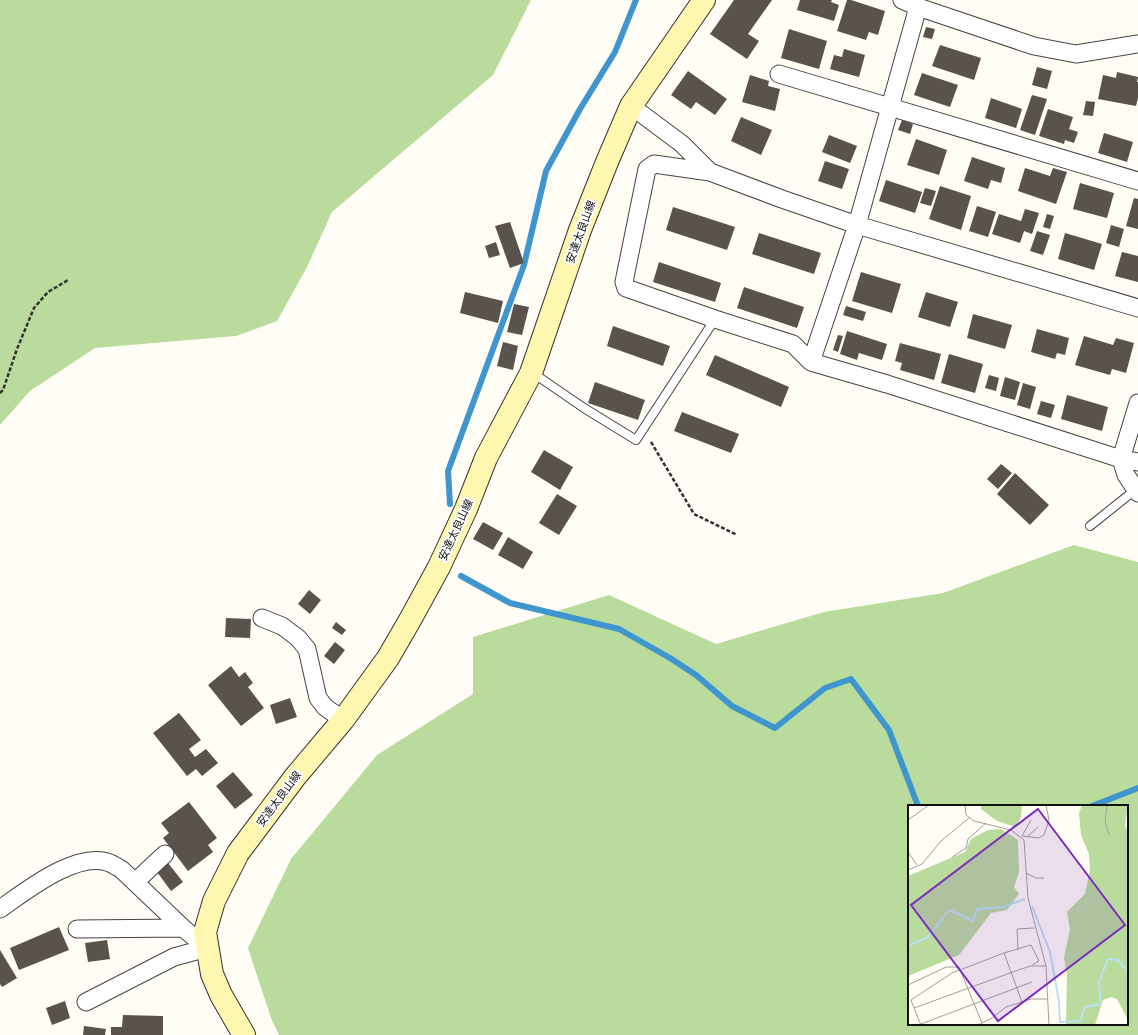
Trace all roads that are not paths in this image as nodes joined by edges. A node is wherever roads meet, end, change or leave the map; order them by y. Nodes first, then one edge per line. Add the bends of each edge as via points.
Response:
1 (704, 0) edge
2 (902, 0) edge
3 (918, 7) junction
4 (1138, 44) edge
5 (779, 74) dead end
6 (631, 106) junction
7 (890, 106) junction
8 (710, 172) junction
9 (1138, 181) edge
10 (857, 225) junction
11 (1138, 308) edge
12 (715, 319) junction
13 (811, 362) junction
14 (532, 373) junction
15 (1138, 403) edge
16 (1121, 458) junction
17 (1138, 462) edge
18 (1137, 491) edge
19 (1090, 526) dead end
20 (262, 618) dead end
21 (343, 720) junction
22 (166, 854) dead end
23 (135, 882) junction
24 (0, 909) edge
25 (183, 928) junction
26 (76, 930) dead end
27 (207, 948) junction
28 (86, 1002) dead end
29 (244, 1035) edge

1 - 6 main road, 安達太良山線
2 - 3 street
3 - 4 street via 1034,46 1076,54
3 - 7 street
5 - 7 street
6 - 8 street via 682,144
6 - 14 main road, 安達太良山線 via 580,230
7 - 9 street
7 - 10 street
8 - 10 street
8 - 12 street via 654,164 647,169 624,282 626,288
10 - 11 street
10 - 13 street
12 - 13 street via 793,344
12 - 14 lane via 636,440
13 - 16 street
14 - 21 main road, 安達太良山線 via 486,458 439,567 388,658
15 - 16 street
16 - 17 street
16 - 18 street via 1126,475
18 - 19 lane
20 - 21 street via 282,626 307,648 318,698 325,707
21 - 27 main road, 安達太良山線 via 294,777 238,853 214,901 206,932
22 - 23 street
23 - 24 street via 121,869 109,863 95,861 60,870
23 - 25 street
25 - 26 street
25 - 27 street
27 - 28 street via 174,957
27 - 29 main road, 安達太良山線 via 212,974

